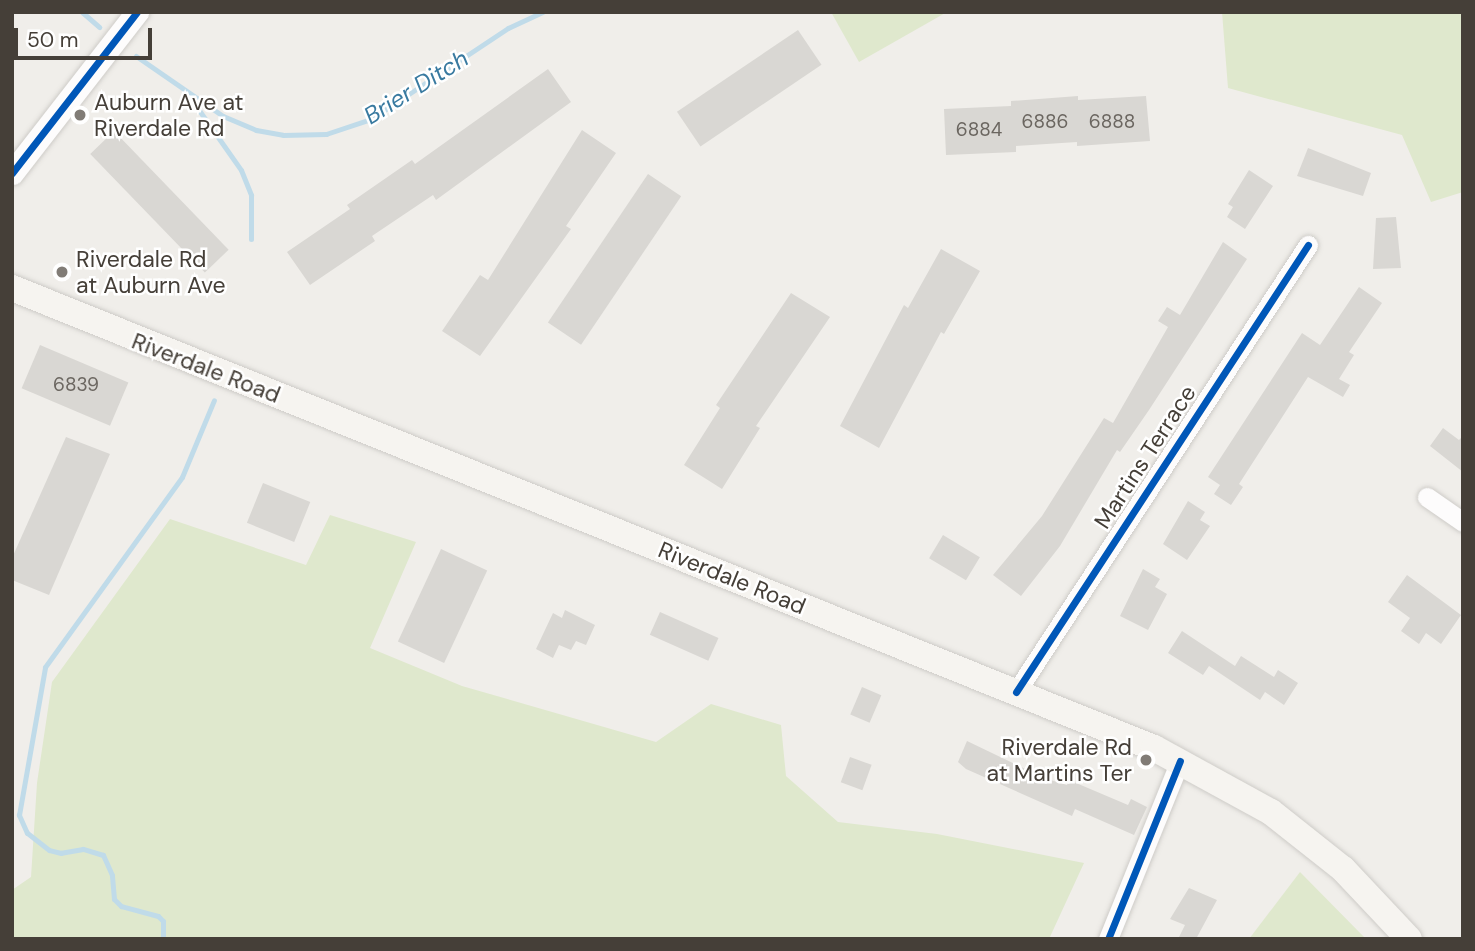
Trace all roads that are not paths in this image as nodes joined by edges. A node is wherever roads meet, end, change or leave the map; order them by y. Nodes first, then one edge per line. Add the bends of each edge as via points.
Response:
1 (137, 12) edge
2 (12, 173) edge
3 (1308, 245) dead end
4 (12, 288) edge
5 (1427, 497) dead end
6 (1463, 522) edge
7 (1016, 692) junction
8 (1180, 761) junction
9 (1108, 939) edge
10 (1409, 939) edge

1 - 2 street
3 - 7 street, Martins Terrace
4 - 7 main road, Riverdale Road
5 - 6 street
7 - 8 main road, Riverdale Road
8 - 9 street
8 - 10 main road, Riverdale Road via 1244,795 1305,837

